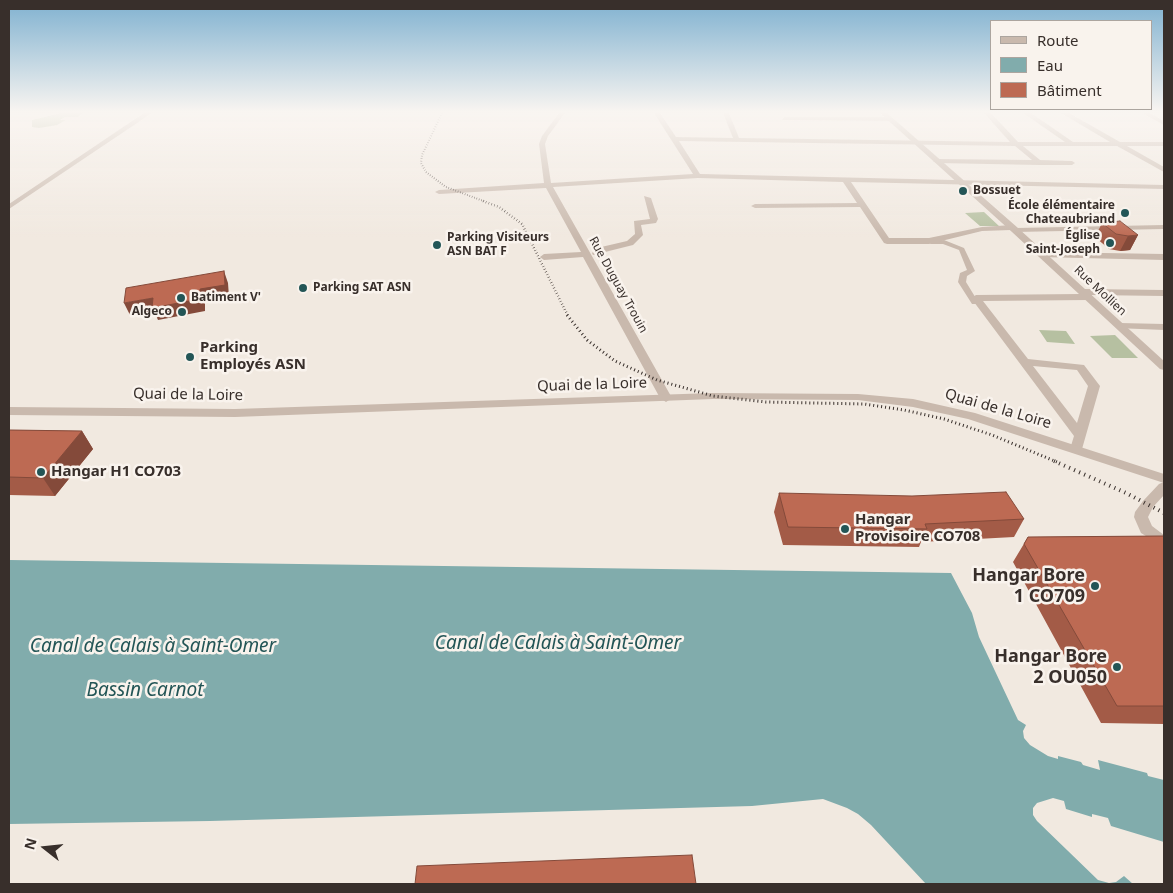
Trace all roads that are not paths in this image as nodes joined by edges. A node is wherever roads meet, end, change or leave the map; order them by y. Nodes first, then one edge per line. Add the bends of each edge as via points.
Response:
1 (87, 155) edge
2 (543, 155) edge
3 (684, 155) edge
4 (929, 155) edge
5 (1029, 155) edge
6 (1137, 155) edge
7 (936, 161) junction
8 (1039, 163) junction
9 (1072, 163) dead end
10 (1164, 170) edge
11 (698, 176) junction
12 (845, 179) junction
13 (959, 181) junction
14 (548, 185) junction
15 (1146, 187) junction
16 (1164, 187) edge
17 (439, 192) dead end
18 (1158, 194) dead end
19 (647, 198) dead end
20 (863, 204) junction
21 (755, 206) dead end
22 (9, 207) edge
23 (1164, 227) edge
24 (1014, 229) junction
25 (929, 241) junction
26 (596, 253) dead end
27 (586, 254) junction
28 (1043, 255) junction
29 (544, 257) dead end
30 (1164, 257) edge
31 (1164, 293) edge
32 (1086, 295) junction
33 (978, 300) junction
34 (1120, 326) junction
35 (1164, 327) edge
36 (1025, 362) junction
37 (1164, 367) edge
38 (666, 398) junction
39 (9, 411) edge
40 (1079, 434) junction
41 (1076, 449) junction
42 (1164, 479) edge
43 (1164, 486) edge
44 (1164, 542) edge

1 - 22 street
2 - 14 street
3 - 11 street
4 - 7 street, Rue Mollien
5 - 8 street
6 - 10 street
7 - 8 street
7 - 13 street, Rue Mollien
8 - 9 street
11 - 12 street
11 - 14 street
12 - 13 street
12 - 20 street
13 - 15 street
13 - 24 street, Rue Mollien
14 - 17 street
14 - 27 street, Rue Duguay Trouin
15 - 16 street
15 - 18 street
19 - 26 street via 653,221 637,223 639,235 630,243
20 - 21 street
20 - 25 street via 887,241
23 - 24 street
24 - 25 street via 982,229
24 - 28 street, Rue Mollien
25 - 33 street via 944,242 962,249 971,271 964,275 962,282 975,302
27 - 29 street
27 - 38 street, Rue Duguay Trouin
28 - 30 street
28 - 32 street, Rue Mollien
31 - 32 street
32 - 33 street
32 - 34 street, Rue Mollien
33 - 36 street
34 - 35 street
34 - 37 street, Rue Mollien
36 - 40 street
36 - 40 street via 1080,367 1094,386
38 - 39 street, Quai de la Loire via 235,413
38 - 41 street, Quai de la Loire via 812,396 888,400 971,416
40 - 41 street
41 - 42 street, Quai de la Loire
43 - 44 street via 1141,517 1146,529

